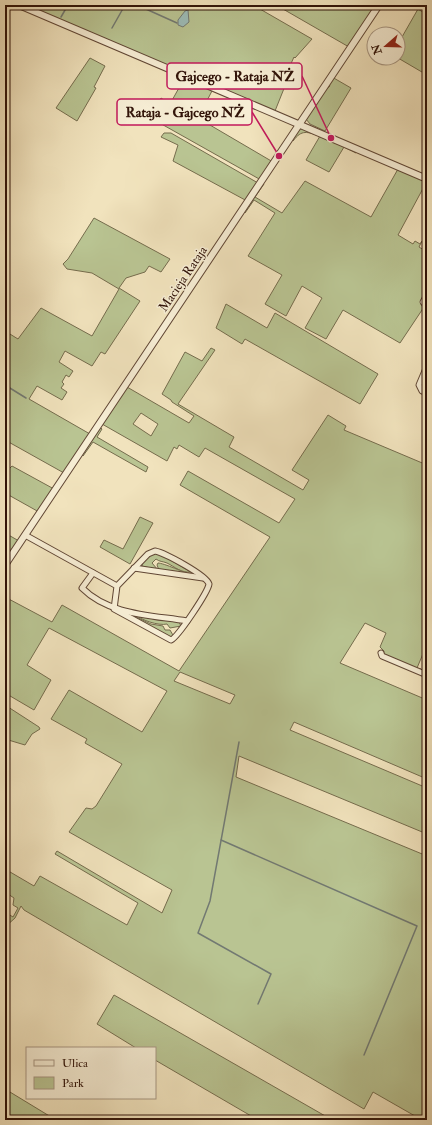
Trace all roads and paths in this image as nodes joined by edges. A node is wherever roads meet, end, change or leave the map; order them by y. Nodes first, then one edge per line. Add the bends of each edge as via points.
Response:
1 (20, 5) edge
2 (379, 5) edge
3 (300, 124) junction
4 (427, 179) edge
5 (427, 295) edge
6 (427, 307) edge
7 (427, 366) edge
8 (427, 393) edge
9 (26, 535) junction
10 (5, 565) edge
11 (134, 568) junction
12 (93, 573) junction
13 (206, 579) junction
14 (117, 586) junction
15 (114, 609) junction
16 (187, 621) junction
17 (381, 653) dead end
18 (427, 675) edge

1 - 3 street
2 - 3 street, Macieja Rataja
3 - 4 street
3 - 9 street, Macieja Rataja
5 - 6 street via 423,302
7 - 8 street via 420,382 420,388
9 - 10 street, Macieja Rataja
9 - 12 street
11 - 13 street
11 - 13 street via 148,554 157,552
11 - 14 street
12 - 14 street
12 - 15 street via 82,588
13 - 16 street via 208,589
14 - 15 street
15 - 16 street
15 - 16 street via 169,640 174,638
17 - 18 street via 382,656

